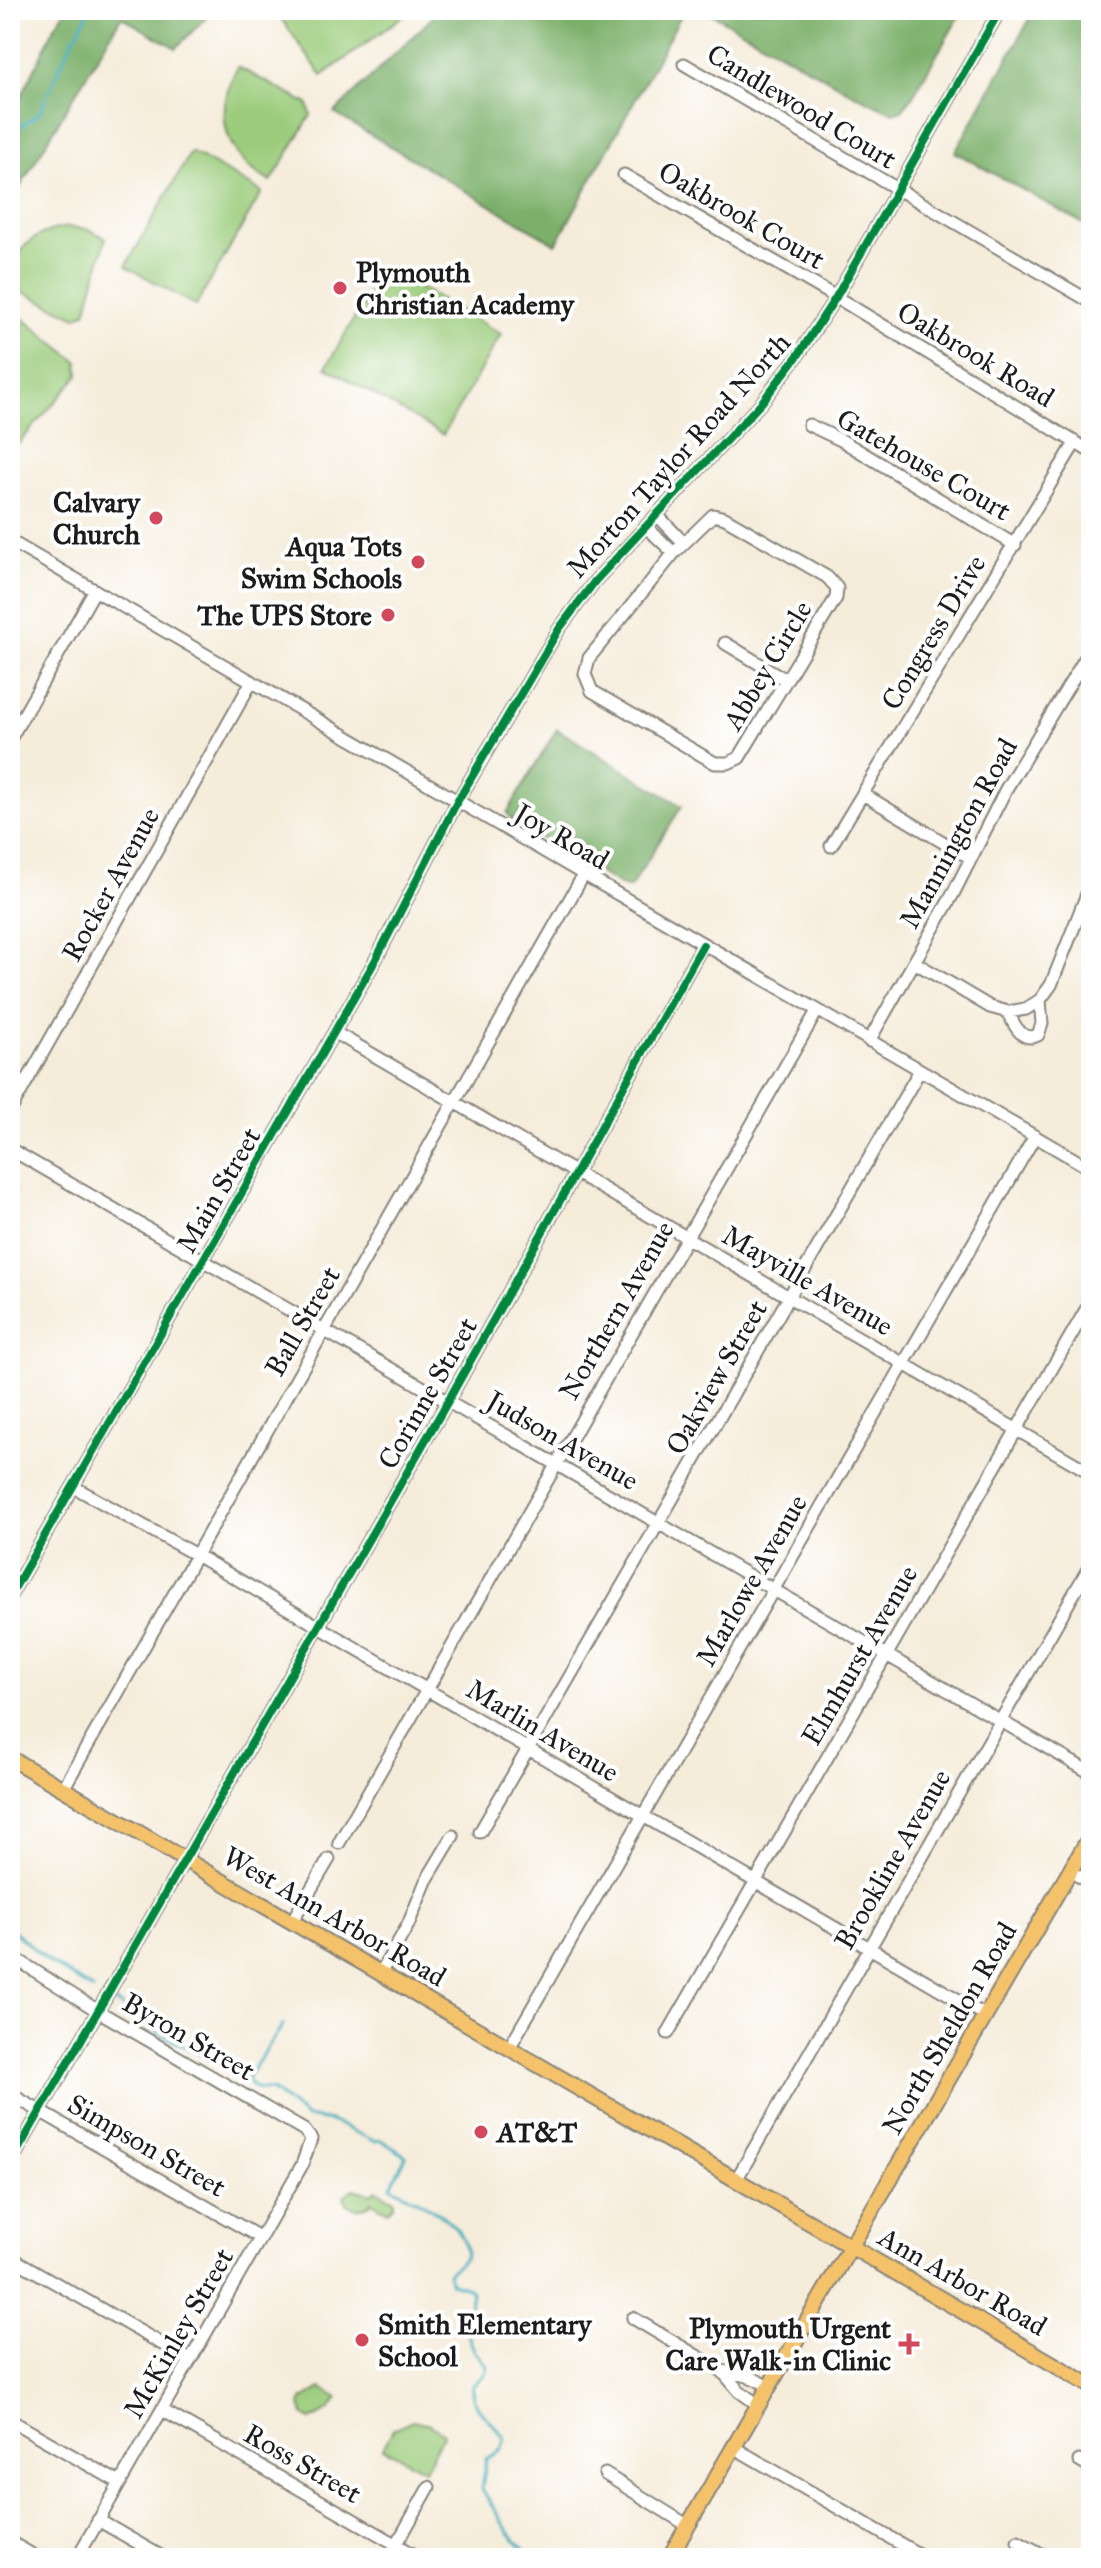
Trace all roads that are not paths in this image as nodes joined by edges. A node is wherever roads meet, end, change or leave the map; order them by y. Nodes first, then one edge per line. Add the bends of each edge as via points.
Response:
1 (1000, 10) edge
2 (684, 64) dead end
3 (624, 175) dead end
4 (896, 189) junction
5 (836, 297) junction
6 (1091, 302) edge
7 (809, 425) dead end
8 (1075, 443) junction
9 (1091, 452) edge
10 (657, 515) junction
11 (646, 527) junction
12 (10, 541) edge
13 (684, 543) junction
14 (1015, 545) junction
15 (674, 553) junction
16 (95, 590) junction
17 (725, 643) dead end
18 (1091, 649) edge
19 (786, 680) junction
20 (252, 681) junction
21 (10, 739) edge
22 (863, 794) junction
23 (457, 802) junction
24 (831, 846) dead end
25 (971, 857) junction
26 (583, 876) junction
27 (1091, 884) edge
28 (703, 945) junction
29 (914, 962) junction
30 (1040, 1000) junction
31 (817, 1011) junction
32 (1008, 1012) junction
33 (334, 1032) junction
34 (869, 1041) junction
35 (920, 1070) junction
36 (455, 1103) junction
37 (10, 1111) edge
38 (1035, 1136) junction
39 (10, 1149) edge
40 (1091, 1169) edge
41 (577, 1174) junction
42 (687, 1237) junction
43 (204, 1260) junction
44 (790, 1297) junction
45 (1091, 1301) edge
46 (324, 1329) junction
47 (904, 1364) junction
48 (448, 1401) junction
49 (1017, 1429) junction
50 (555, 1464) junction
51 (1091, 1473) edge
52 (74, 1487) junction
53 (659, 1523) junction
54 (196, 1555) junction
55 (1091, 1564) edge
56 (773, 1589) junction
57 (10, 1596) edge
58 (318, 1627) junction
59 (886, 1655) junction
60 (426, 1689) junction
61 (1000, 1721) junction
62 (528, 1749) junction
63 (10, 1758) edge
64 (1091, 1773) edge
65 (63, 1789) junction
66 (642, 1816) junction
67 (480, 1832) dead end
68 (1091, 1835) edge
69 (453, 1836) dead end
70 (339, 1843) dead end
71 (329, 1859) dead end
72 (185, 1860) junction
73 (1071, 1872) junction
74 (756, 1881) junction
75 (1091, 1883) edge
76 (292, 1921) junction
77 (869, 1947) junction
78 (10, 1955) edge
79 (381, 1972) junction
80 (98, 2011) junction
81 (986, 2016) junction
82 (668, 2033) dead end
83 (509, 2048) junction
84 (10, 2094) edge
85 (40, 2112) junction
86 (304, 2130) joint
87 (10, 2164) edge
88 (738, 2181) junction
89 (261, 2238) junction
90 (850, 2246) junction
91 (10, 2257) edge
92 (633, 2318) dead end
93 (190, 2360) junction
94 (722, 2371) junction
95 (768, 2385) junction
96 (1091, 2386) edge
97 (757, 2404) junction
98 (162, 2410) junction
99 (10, 2420) edge
100 (733, 2447) junction
101 (1079, 2461) dead end
102 (1091, 2468) edge
103 (605, 2474) dead end
104 (120, 2483) junction
105 (429, 2487) dead end
106 (98, 2520) junction
107 (687, 2525) junction
108 (1018, 2541) dead end
109 (10, 2542) edge
110 (396, 2544) junction
111 (38, 2558) edge
112 (77, 2558) edge
113 (164, 2558) edge
114 (389, 2558) edge
115 (420, 2558) edge
116 (669, 2558) edge
117 (925, 2558) edge
118 (1049, 2558) edge

1 - 4 street, Morton Taylor Road North
2 - 4 street, Candlewood Court
3 - 5 street, Oakbrook Court
4 - 5 street, Morton Taylor Road North
4 - 6 street, Candlewood Court
5 - 8 street, Oakbrook Road
5 - 10 street, Morton Taylor Road North via 783,377
7 - 14 street, Gatehouse Court
8 - 9 street, Oakbrook Road
8 - 14 street, Congress Drive
10 - 11 street, Morton Taylor Road North
10 - 13 street
11 - 15 street
11 - 23 street, Morton Taylor Road North via 564,621
12 - 16 street, Joy Road
13 - 15 street, Abbey Circle
13 - 19 street, Abbey Circle via 713,515 725,518 827,577 837,588
14 - 22 street, Congress Drive
15 - 19 street, Abbey Circle via 589,658 585,674 592,691 715,763 728,763 739,758
16 - 20 street, Joy Road
16 - 21 street
17 - 19 street
18 - 25 street, Mannington Road
20 - 23 street, Joy Road
20 - 37 street, Rocker Avenue
22 - 24 street, Congress Drive
22 - 25 street
23 - 26 street, Joy Road
23 - 33 street, Main Street
25 - 29 street, Mannington Road
26 - 28 street, Joy Road
26 - 36 street, Ball Street
27 - 30 street via 1051,985
28 - 31 street, Joy Road
28 - 41 street, Corinne Street
29 - 32 street via 990,1007
29 - 34 street, Mannington Road
30 - 32 street
30 - 32 street via 1041,1030 1034,1037 1021,1034
31 - 34 street, Joy Road
31 - 42 street, Northern Avenue
33 - 36 street, Mayville Avenue
33 - 43 street, Main Street
34 - 35 street, Joy Road
35 - 38 street, Joy Road
35 - 44 street, Oakview Street
36 - 41 street, Mayville Avenue
36 - 46 street, Ball Street
38 - 40 street, Joy Road
38 - 47 street, Marlowe Avenue
39 - 43 street, Judson Avenue
41 - 42 street, Mayville Avenue
41 - 48 street, Corinne Street
42 - 44 street, Mayville Avenue
42 - 50 street, Northern Avenue
43 - 46 street, Judson Avenue
43 - 52 street, Main Street
44 - 47 street, Mayville Avenue
44 - 53 street, Oakview Street
45 - 49 street, Elmhurst Avenue
46 - 48 street, Judson Avenue
46 - 54 street, Ball Street
47 - 49 street, Mayville Avenue
47 - 56 street, Marlowe Avenue
48 - 50 street, Judson Avenue
48 - 58 street, Corinne Street
49 - 51 street, Mayville Avenue
49 - 59 street, Elmhurst Avenue
50 - 53 street, Judson Avenue
50 - 60 street, Northern Avenue
52 - 54 street, Marlin Avenue
52 - 57 street, Main Street
53 - 56 street, Judson Avenue
53 - 62 street, Oakview Street
54 - 58 street, Marlin Avenue
54 - 65 street, Ball Street
55 - 61 street, Brookline Avenue
56 - 59 street, Judson Avenue
56 - 66 street, Marlowe Avenue
58 - 60 street, Marlin Avenue
58 - 72 street, Corinne Street
59 - 61 street, Judson Avenue
59 - 74 street, Elmhurst Avenue
60 - 62 street, Marlin Avenue
60 - 70 street, Northern Avenue
61 - 64 street, Judson Avenue
61 - 77 street, Brookline Avenue
62 - 66 street, Marlin Avenue
62 - 67 street, Oakview Street
63 - 65 main road, West Ann Arbor Road
65 - 72 main road, West Ann Arbor Road
66 - 74 street, Marlin Avenue
66 - 83 street, Marlowe Avenue
68 - 73 main road, North Sheldon Road
69 - 79 street
71 - 76 street
72 - 76 main road, West Ann Arbor Road
72 - 80 street, Corinne Street
73 - 75 street
73 - 81 main road, North Sheldon Road
74 - 77 street, Marlin Avenue
74 - 82 street, Elmhurst Avenue
76 - 79 main road, West Ann Arbor Road
77 - 81 street, Marlin Avenue
77 - 88 street, Brookline Avenue
78 - 80 street, Byron Street
79 - 83 main road, West Ann Arbor Road
80 - 85 street, Corinne Street
80 - 86 street, Byron Street
81 - 90 main road, North Sheldon Road
83 - 88 main road
84 - 85 street, Simpson Street
85 - 87 street, Corinne Street
85 - 89 street, Simpson Street
86 - 89 street, McKinley Street via 311,2139 306,2155
88 - 90 main road
89 - 93 street, McKinley Street
90 - 95 main road, North Sheldon Road
90 - 96 main road, Ann Arbor Road
91 - 93 street
92 - 94 street
93 - 98 street, McKinley Street
94 - 95 street
94 - 97 street
95 - 97 main road, North Sheldon Road
97 - 100 main road, North Sheldon Road
98 - 104 street, McKinley Street
98 - 110 street, Ross Street
99 - 104 street
100 - 107 main road, North Sheldon Road
100 - 117 street
101 - 102 street
103 - 107 street
104 - 106 street, McKinley Street
105 - 110 street
106 - 112 street, McKinley Street
106 - 113 street
107 - 116 main road, North Sheldon Road
108 - 118 street
109 - 111 street
110 - 114 street
110 - 115 street, Ross Street

